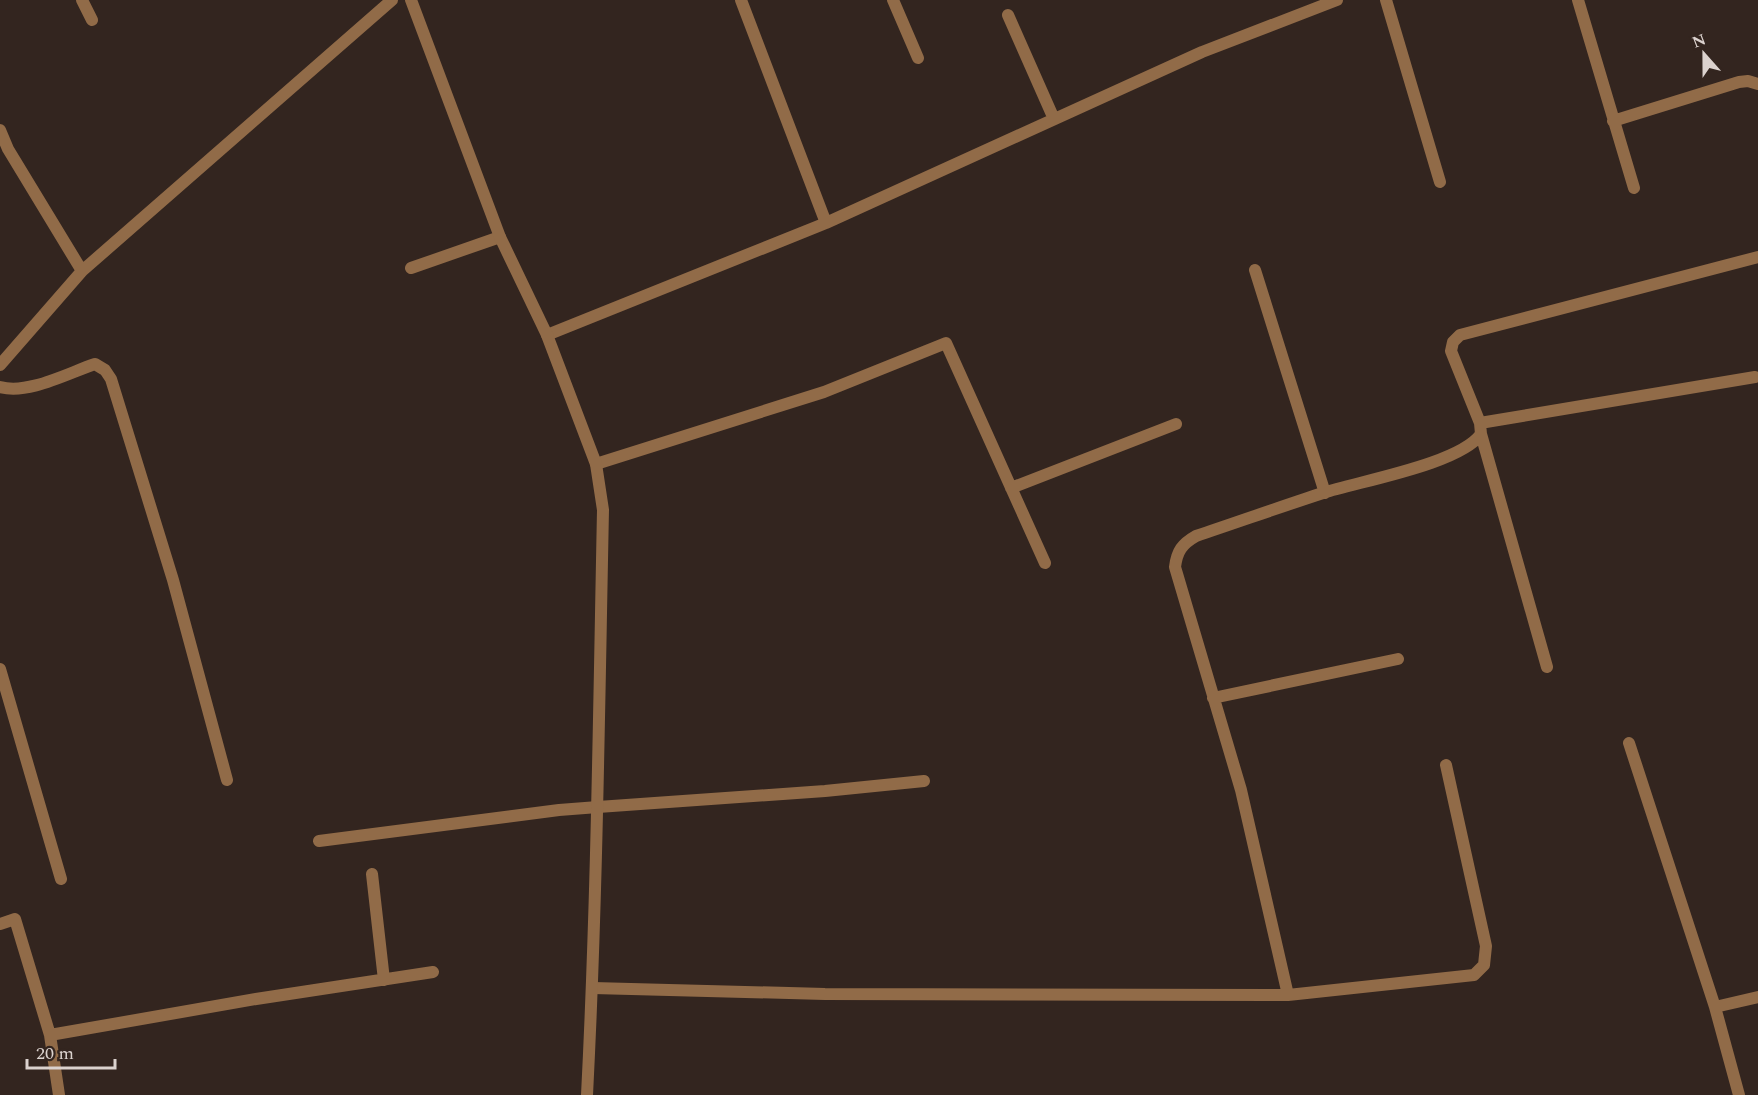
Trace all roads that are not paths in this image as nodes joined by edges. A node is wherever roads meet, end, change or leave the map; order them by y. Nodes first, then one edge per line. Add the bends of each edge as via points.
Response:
1 (82, 0) edge
2 (392, 0) edge
3 (411, 0) edge
4 (741, 0) edge
5 (893, 0) edge
6 (1337, 0) edge
7 (1386, 0) edge
8 (1578, 0) edge
9 (1008, 15) dead end
10 (92, 20) dead end
11 (918, 58) dead end
12 (1758, 84) edge
13 (1054, 119) junction
14 (1613, 121) junction
15 (0, 130) edge
16 (4, 150) edge
17 (1440, 182) dead end
18 (1634, 188) dead end
19 (826, 223) junction
20 (500, 237) junction
21 (1758, 257) edge
22 (411, 268) dead end
23 (1255, 270) dead end
24 (82, 271) junction
25 (548, 335) junction
26 (0, 365) edge
27 (1755, 377) dead end
28 (0, 387) edge
29 (1176, 424) dead end
30 (1480, 429) junction
31 (596, 464) junction
32 (1011, 488) junction
33 (1325, 492) junction
34 (1045, 563) dead end
35 (1398, 659) dead end
36 (1547, 667) dead end
37 (0, 669) edge
38 (1213, 698) junction
39 (1629, 743) dead end
40 (1446, 765) dead end
41 (227, 780) dead end
42 (924, 781) dead end
43 (598, 807) junction
44 (320, 841) dead end
45 (372, 874) dead end
46 (61, 879) dead end
47 (0, 924) edge
48 (433, 972) dead end
49 (384, 980) junction
50 (593, 988) junction
51 (1288, 995) junction
52 (1758, 997) edge
53 (1715, 1007) junction
54 (50, 1035) junction
55 (58, 1095) edge
56 (587, 1095) edge
57 (1739, 1095) edge

1 - 10 street
2 - 24 street
3 - 20 street
4 - 19 street
5 - 11 street
6 - 13 street via 1202,52
7 - 17 street
8 - 14 street
9 - 13 street
12 - 14 street via 1739,82
13 - 19 street
14 - 18 street
15 - 16 street
16 - 24 street
19 - 25 street
20 - 22 street
20 - 25 street
21 - 30 street via 1460,335 1451,351
23 - 33 street
24 - 26 street
25 - 31 street
27 - 30 street
28 - 41 street via 24,389 94,364 111,379
29 - 32 street
30 - 33 street via 1477,440 1440,460
30 - 36 street
31 - 32 street via 824,392 946,343
31 - 43 street via 603,510
32 - 34 street
33 - 38 street via 1183,543 1175,567
35 - 38 street
37 - 46 street
38 - 51 street via 1241,790
39 - 53 street
40 - 51 street via 1486,946 1484,965 1474,975
42 - 43 street
43 - 44 street
43 - 50 street
45 - 49 street
47 - 54 street via 15,920
48 - 49 street
49 - 54 street
50 - 51 street via 849,994
50 - 56 street
52 - 53 street
53 - 57 street
54 - 55 street

